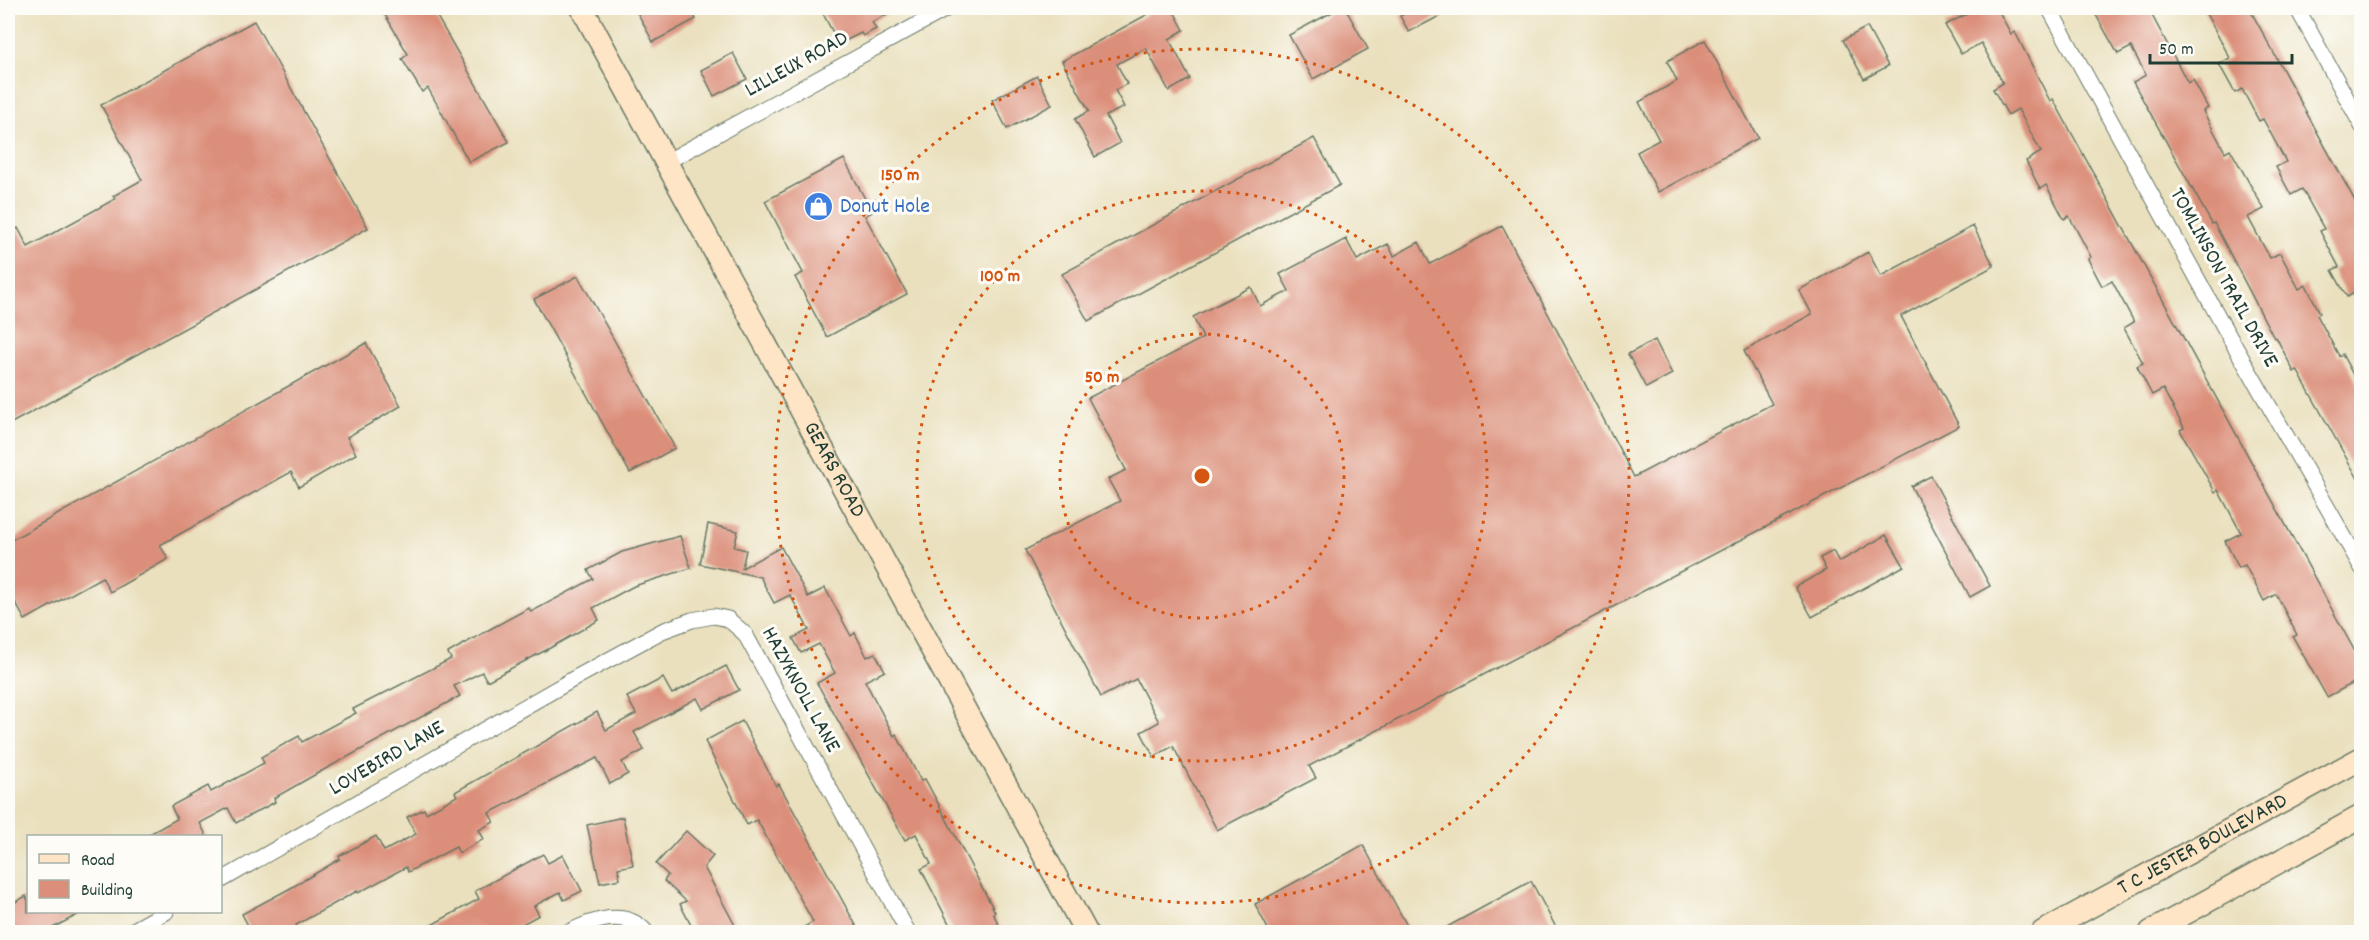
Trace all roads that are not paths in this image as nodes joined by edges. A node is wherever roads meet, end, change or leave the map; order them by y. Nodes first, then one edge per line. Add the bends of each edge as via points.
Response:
1 (582, 8) edge
2 (948, 8) edge
3 (2049, 8) edge
4 (2297, 8) edge
5 (2361, 126) edge
6 (666, 162) junction
7 (2361, 568) edge
8 (577, 677) joint
9 (2361, 758) edge
10 (2361, 816) edge
11 (222, 880) edge
12 (164, 913) edge
13 (130, 933) edge
14 (569, 933) edge
15 (646, 933) edge
16 (908, 933) edge
17 (1086, 933) edge
18 (2043, 933) edge
19 (2151, 933) edge

1 - 6 main road, GEARS ROAD
2 - 6 street, LILLEUX ROAD
3 - 7 street, TOMLINSON TRAIL DRIVE
4 - 5 street
6 - 17 main road, GEARS ROAD
8 - 11 street, LOVEBIRD LANE
8 - 16 street, HAZYKNOLL LANE via 662,631 714,616 728,619 745,634
9 - 18 main road, T C JESTER BOULEVARD
10 - 19 main road
12 - 13 street
14 - 15 street via 594,921 624,918 640,925

